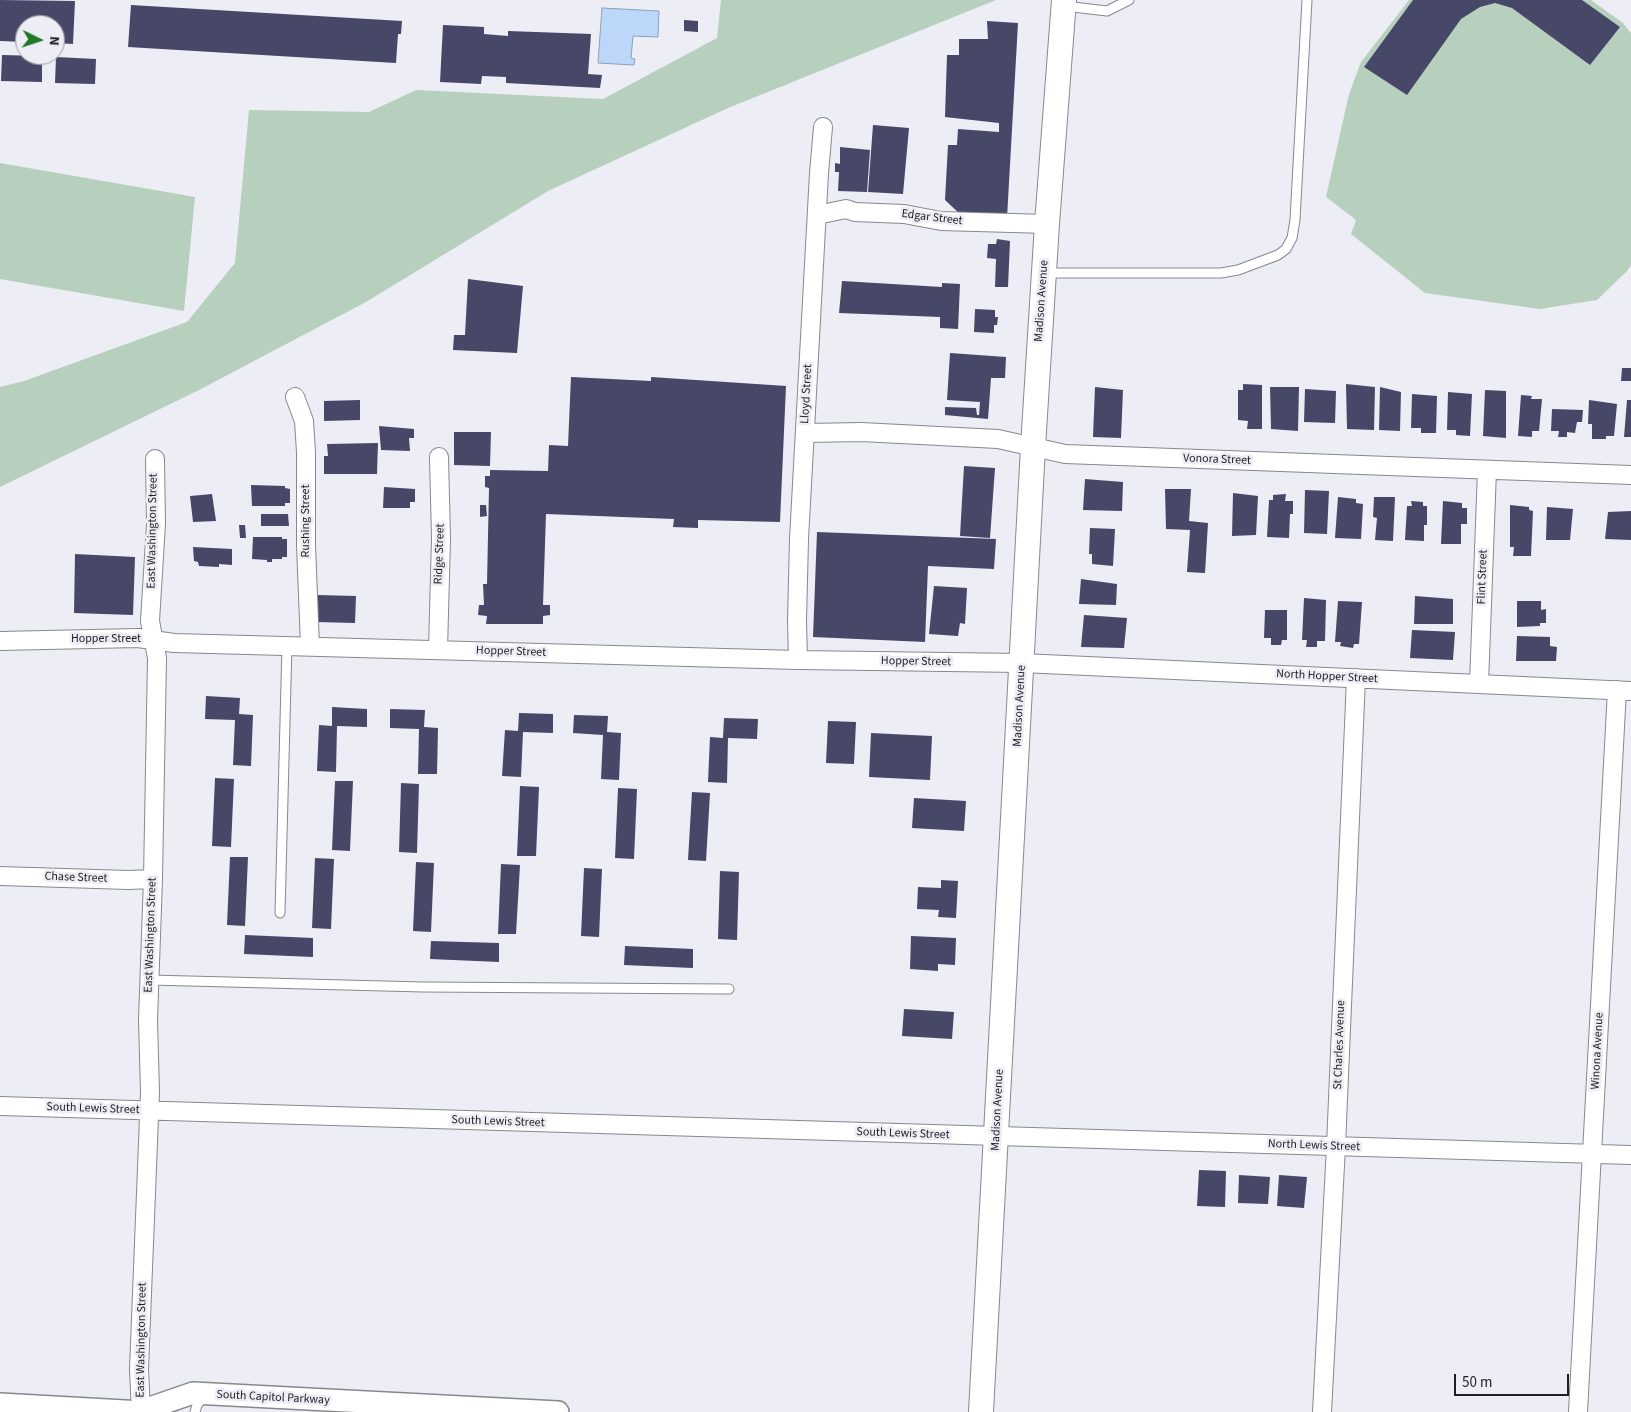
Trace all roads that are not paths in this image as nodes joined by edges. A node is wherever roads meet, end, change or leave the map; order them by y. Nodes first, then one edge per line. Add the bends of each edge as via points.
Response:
1 (1128, 0) edge
2 (1307, 0) edge
3 (1064, 3) edge
4 (823, 127) dead end
5 (817, 215) junction
6 (1047, 224) junction
7 (1044, 273) junction
8 (295, 397) dead end
9 (806, 433) junction
10 (1033, 446) junction
11 (440, 457) dead end
12 (155, 459) dead end
13 (1487, 470) junction
14 (1631, 475) edge
15 (154, 640) junction
16 (0, 641) edge
17 (287, 645) junction
18 (310, 646) junction
19 (438, 650) junction
20 (798, 660) junction
21 (1022, 664) junction
22 (1356, 678) junction
23 (1479, 684) junction
24 (1624, 690) edge
25 (0, 876) edge
26 (153, 879) junction
27 (280, 913) dead end
28 (150, 980) junction
29 (729, 989) dead end
30 (0, 1106) edge
31 (150, 1111) junction
32 (996, 1137) junction
33 (1336, 1146) junction
34 (1592, 1154) junction
35 (1631, 1155) edge
36 (201, 1403) edge
37 (0, 1404) edge
38 (438, 1409) edge
39 (142, 1412) edge
40 (558, 1412) edge
41 (981, 1412) edge
42 (1322, 1412) edge
43 (1578, 1412) edge

1 - 3 lane via 1106,10
2 - 7 lane via 1295,220 1286,249 1278,256 1221,273
3 - 6 main road, Madison Avenue
4 - 5 street, Lloyd Street
5 - 6 street, Edgar Street via 846,209 941,221
5 - 9 street, Lloyd Street
6 - 7 main road, Madison Avenue
7 - 10 main road, Madison Avenue
8 - 18 street, Rushing Street via 304,421 306,452
9 - 10 street, Vonora Street via 861,432 998,439
9 - 20 street, Lloyd Street via 796,621
10 - 13 street, Vonora Street via 1064,454
10 - 21 main road, Madison Avenue
11 - 19 street, Ridge Street
12 - 15 street, East Washington Street via 156,524 150,620
13 - 14 street, Vonora Street
13 - 23 street, Flint Street
15 - 16 street, Hopper Street
15 - 17 street, Hopper Street
15 - 26 street, East Washington Street via 157,658
17 - 18 street, Hopper Street
17 - 27 lane
18 - 19 street, Hopper Street
19 - 20 street, Hopper Street
20 - 21 street, Hopper Street
21 - 22 street, North Hopper Street
21 - 32 main road, Madison Avenue
22 - 23 street, North Hopper Street
22 - 33 street, St Charles Avenue
23 - 24 street, North Hopper Street
24 - 34 street, Winona Avenue
25 - 26 street, Chase Street
26 - 28 street, East Washington Street
28 - 29 lane via 423,987
28 - 31 street, East Washington Street
30 - 31 street, South Lewis Street
31 - 32 street, South Lewis Street
31 - 39 street, East Washington Street via 139,1369
32 - 33 street, North Lewis Street
32 - 41 main road, Madison Avenue
33 - 34 street, North Lewis Street
33 - 42 street, St Charles Avenue
34 - 35 street, North Lewis Street
34 - 43 street, Winona Avenue
36 - 38 street, South Capitol Parkway
36 - 39 street, South Capitol Parkway via 194,1394
37 - 39 street, South Capitol Parkway
38 - 40 street, South Capitol Parkway

